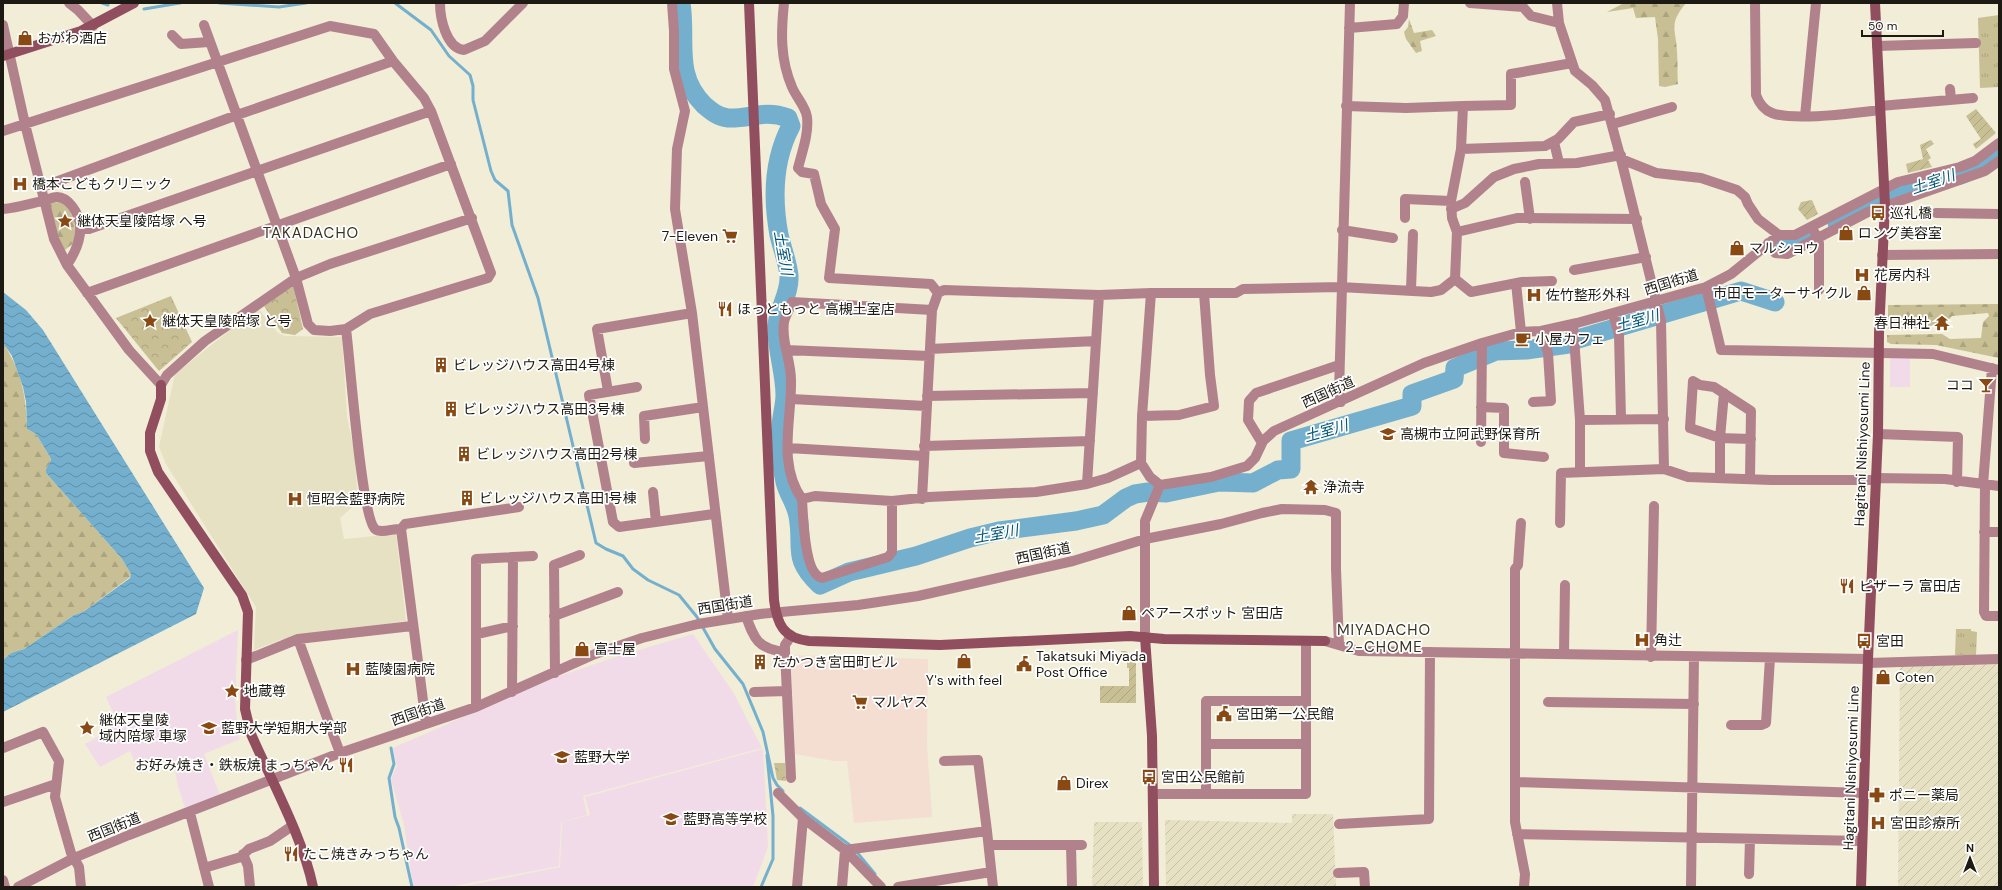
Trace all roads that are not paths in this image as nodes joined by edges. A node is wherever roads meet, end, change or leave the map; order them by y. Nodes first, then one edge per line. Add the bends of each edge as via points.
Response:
1 (69, 3) edge
2 (134, 3) edge
3 (440, 3) edge
4 (523, 3) edge
5 (672, 3) edge
6 (749, 3) edge
7 (784, 3) edge
8 (1350, 3) edge
9 (1404, 3) edge
10 (1470, 3) edge
11 (1557, 3) edge
12 (1755, 3) edge
13 (1816, 3) edge
14 (1875, 3) edge
15 (1506, 4) edge
16 (1559, 23) junction
17 (3, 25) edge
18 (204, 25) dead end
19 (93, 26) junction
20 (1349, 28) junction
21 (172, 35) dead end
22 (209, 42) junction
23 (1976, 43) dead end
24 (1876, 46) junction
25 (6, 55) edge
26 (393, 61) junction
27 (216, 62) junction
28 (1572, 63) junction
29 (1950, 89) dead end
30 (1973, 98) dead end
31 (1951, 100) junction
32 (1346, 106) junction
33 (1463, 106) junction
34 (1672, 107) dead end
35 (1880, 108) junction
36 (431, 111) junction
37 (1610, 114) junction
38 (237, 116) junction
39 (1805, 116) junction
40 (25, 124) junction
41 (1613, 124) junction
42 (3, 131) edge
43 (1554, 142) junction
44 (1999, 143) edge
45 (1461, 149) junction
46 (1621, 157) junction
47 (1999, 160) edge
48 (1559, 163) junction
49 (451, 164) junction
50 (257, 171) junction
51 (1525, 182) dead end
52 (42, 188) junction
53 (1885, 197) junction
54 (44, 200) junction
55 (1451, 205) junction
56 (3, 209) edge
57 (1936, 213) dead end
58 (1999, 214) edge
59 (472, 218) junction
60 (1404, 218) dead end
61 (1530, 219) junction
62 (1637, 219) junction
63 (277, 226) junction
64 (80, 229) junction
65 (1342, 230) junction
66 (1457, 232) junction
67 (1815, 233) junction
68 (1413, 234) dead end
69 (1779, 235) junction
70 (1392, 238) dead end
71 (1768, 243) junction
72 (1999, 254) edge
73 (1882, 255) junction
74 (1646, 257) junction
75 (67, 265) junction
76 (1574, 270) dead end
77 (296, 278) junction
78 (1454, 279) junction
79 (1552, 280) dead end
80 (1516, 283) junction
81 (1340, 287) junction
82 (1706, 287) junction
83 (1411, 290) junction
84 (1819, 290) dead end
85 (87, 293) junction
86 (938, 293) junction
87 (1151, 293) junction
88 (1204, 293) junction
89 (1100, 295) junction
90 (1656, 302) junction
91 (932, 310) junction
92 (692, 313) junction
93 (1613, 314) junction
94 (1573, 324) junction
95 (346, 330) junction
96 (1521, 332) junction
97 (1541, 332) junction
98 (1096, 341) junction
99 (1482, 343) junction
100 (786, 350) junction
101 (930, 353) junction
102 (1879, 354) junction
103 (1339, 365) junction
104 (1996, 369) edge
105 (161, 386) junction
106 (637, 387) dead end
107 (608, 391) junction
108 (1093, 393) junction
109 (1724, 393) junction
110 (791, 399) junction
111 (927, 401) junction
112 (1341, 402) junction
113 (1533, 402) dead end
114 (703, 407) junction
115 (1480, 407) junction
116 (1994, 411) edge
117 (1142, 416) junction
118 (1621, 419) junction
119 (1664, 419) junction
120 (1580, 420) junction
121 (1878, 434) junction
122 (1720, 438) junction
123 (645, 439) dead end
124 (1751, 439) junction
125 (1090, 441) junction
126 (1262, 442) junction
127 (1481, 442) dead end
128 (788, 448) junction
129 (924, 451) junction
130 (709, 456) junction
131 (1544, 457) dead end
132 (634, 463) dead end
133 (1141, 463) junction
134 (1664, 469) junction
135 (1580, 472) junction
136 (1720, 477) junction
137 (1750, 477) junction
138 (1876, 479) junction
139 (1957, 482) junction
140 (1087, 484) junction
141 (1160, 485) junction
142 (1984, 485) junction
143 (1999, 486) edge
144 (653, 492) dead end
145 (802, 499) junction
146 (922, 499) junction
147 (892, 501) junction
148 (1654, 506) dead end
149 (519, 507) dead end
150 (714, 514) junction
151 (656, 522) junction
152 (1521, 523) dead end
153 (1560, 523) dead end
154 (402, 529) junction
155 (1984, 532) junction
156 (1997, 532) dead end
157 (1145, 539) junction
158 (580, 555) dead end
159 (533, 556) dead end
160 (513, 557) junction
161 (1565, 585) dead end
162 (618, 592) dead end
163 (776, 612) junction
164 (554, 616) junction
165 (746, 616) junction
166 (1999, 616) edge
167 (728, 619) junction
168 (412, 626) junction
169 (513, 626) junction
170 (477, 634) junction
171 (791, 636) junction
172 (1145, 637) junction
173 (298, 639) junction
174 (1306, 641) junction
175 (1339, 644) junction
176 (785, 652) junction
177 (1430, 652) junction
178 (1514, 653) junction
179 (1564, 653) junction
180 (1651, 656) junction
181 (1694, 657) junction
182 (1770, 658) junction
183 (1999, 659) edge
184 (246, 660) junction
185 (1868, 661) junction
186 (556, 673) junction
187 (786, 691) junction
188 (512, 692) junction
189 (754, 692) dead end
190 (1306, 701) junction
191 (1548, 702) dead end
192 (1694, 704) junction
193 (476, 706) junction
194 (426, 724) junction
195 (1730, 725) dead end
196 (1206, 744) junction
197 (1306, 744) junction
198 (3, 748) edge
199 (340, 753) junction
200 (944, 761) dead end
201 (791, 778) dead end
202 (271, 780) junction
203 (1515, 782) junction
204 (56, 784) junction
205 (1693, 788) junction
206 (778, 793) dead end
207 (1864, 793) junction
208 (1153, 794) junction
209 (1206, 794) junction
210 (3, 802) edge
211 (190, 812) junction
212 (803, 818) junction
213 (1339, 824) dead end
214 (292, 826) junction
215 (987, 831) junction
216 (1518, 834) junction
217 (1693, 838) junction
218 (1750, 839) junction
219 (1862, 841) junction
220 (990, 845) junction
221 (1071, 845) junction
222 (1082, 845) dead end
223 (845, 850) junction
224 (244, 854) junction
225 (74, 858) junction
226 (204, 868) junction
227 (991, 872) junction
228 (1338, 873) dead end
229 (1749, 874) dead end
230 (3, 880) edge
231 (5, 887) edge
232 (18, 887) edge
233 (81, 887) edge
234 (209, 887) edge
235 (250, 887) edge
236 (313, 887) edge
237 (797, 887) edge
238 (842, 887) edge
239 (880, 887) edge
240 (898, 887) edge
241 (993, 887) edge
242 (1072, 887) edge
243 (1154, 887) edge
244 (1365, 887) edge
245 (1524, 887) edge
246 (1691, 887) edge
247 (1861, 887) edge

1 - 19 street
2 - 19 street
3 - 4 street via 440,17 444,29 456,46 464,50 485,41
5 - 92 street via 674,69 685,111 677,149 675,209
6 - 163 street
7 - 86 street via 781,35 786,68 807,117 806,138 798,168 802,172 814,174 821,204 835,228 829,278 931,284
8 - 20 street
9 - 20 street via 1403,16 1397,24
10 - 15 street
11 - 16 street
12 - 39 street via 1758,100 1772,114
13 - 39 street
14 - 24 street, Hagitani Nishiyosumi Line
15 - 16 street via 1523,7 1531,16
16 - 28 street
17 - 25 street
18 - 22 street
19 - 25 street
20 - 32 street
21 - 22 street via 181,44
22 - 27 street
23 - 24 street
24 - 35 street, Hagitani Nishiyosumi Line
25 - 40 street
26 - 27 street via 374,34 330,26
26 - 36 street via 424,98
26 - 38 street
27 - 38 street
27 - 40 street
28 - 33 street via 1511,74 1511,105
28 - 37 street via 1575,71 1605,100
29 - 31 street
30 - 31 street
31 - 35 street
32 - 33 street
32 - 65 street
33 - 45 street
34 - 41 street
35 - 39 street
35 - 53 street, Hagitani Nishiyosumi Line
36 - 49 street
36 - 50 street
37 - 41 street
37 - 43 street via 1574,122
38 - 50 street
38 - 52 street
40 - 42 street
40 - 52 street
41 - 46 street
43 - 45 street via 1545,146
43 - 48 street
44 - 53 street via 1970,163 1898,182
45 - 55 street
46 - 48 street
46 - 62 street
46 - 69 street via 1656,173 1701,178 1737,190 1745,197 1758,219
47 - 53 street via 1985,172
48 - 55 street via 1525,166 1503,172 1476,190 1465,203
49 - 59 street
49 - 63 street
50 - 63 street
50 - 64 street via 89,229
51 - 61 street
52 - 54 street
53 - 67 street
53 - 67 street via 1868,212
53 - 73 street, Hagitani Nishiyosumi Line
54 - 56 street
54 - 64 street via 56,197 67,200 78,214
54 - 75 street via 54,239
55 - 60 street via 1405,199
55 - 66 street
57 - 58 street
59 - 77 street via 330,264
59 - 95 street via 491,273 488,278 370,314
61 - 62 street
61 - 66 street via 1517,218
62 - 74 street
63 - 77 street
63 - 85 street
64 - 75 street via 79,243
65 - 70 street
65 - 81 street
66 - 78 street
67 - 69 street
67 - 71 street via 1783,254 1775,253
67 - 84 street
68 - 83 street
69 - 71 street, 西国街道
71 - 82 street, 西国街道 via 1731,274
72 - 73 street
73 - 102 street, Hagitani Nishiyosumi Line
74 - 76 street
74 - 90 street
75 - 85 street
77 - 95 street via 308,324 314,330
77 - 105 street via 205,341 167,375
78 - 80 street via 1471,292
78 - 83 street via 1441,290
79 - 80 street
80 - 96 street
81 - 83 street
81 - 88 street via 1242,289 1236,293
81 - 103 street
82 - 90 street, 西国街道
82 - 102 street via 1722,350
85 - 105 street via 129,350
86 - 89 street via 944,290
86 - 91 street
87 - 88 street
87 - 89 street
87 - 117 street
88 - 117 street via 1214,406 1179,415
89 - 98 street
90 - 93 street, 西国街道
90 - 119 street via 1661,321
91 - 100 street via 792,302 784,322
91 - 101 street
92 - 107 street via 597,329
92 - 114 street
93 - 94 street, 西国街道
93 - 118 street via 1619,335
94 - 97 street, 西国街道
94 - 120 street
95 - 154 street via 357,439 370,519 373,528 377,530
96 - 97 street, 西国街道
96 - 99 street, 西国街道
97 - 113 street via 1548,353 1551,401
98 - 101 street
98 - 108 street
99 - 112 street, 西国街道 via 1424,363
99 - 115 street
100 - 101 street
100 - 110 street via 791,368
101 - 111 street
102 - 104 street via 1933,354
102 - 121 street, Hagitani Nishiyosumi Line
103 - 112 street via 1338,392
103 - 126 street via 1256,393 1249,401 1248,420
104 - 116 street
105 - 184 street via 161,399 150,433 150,451 158,472 242,596 248,612
106 - 107 street
107 - 151 street via 589,395 613,522 619,527
108 - 111 street
108 - 125 street
109 - 122 street
109 - 122 street via 1714,387 1700,386 1692,382 1690,428
109 - 124 street via 1751,411
110 - 111 street
110 - 128 street
111 - 129 street
112 - 126 street, 西国街道 via 1278,429
114 - 123 street via 644,416
114 - 130 street
115 - 127 street
115 - 131 street via 1504,408 1504,453
116 - 142 street
117 - 133 street
118 - 119 street
118 - 120 street
119 - 134 street
120 - 135 street
121 - 138 street, Hagitani Nishiyosumi Line
121 - 139 street via 1958,437
122 - 124 street
122 - 136 street
124 - 137 street
125 - 129 street
125 - 140 street
126 - 141 street, 西国街道 via 1255,458 1247,466 1211,477
128 - 129 street
128 - 145 street via 794,488
129 - 146 street
130 - 132 street
130 - 150 street
133 - 140 street via 1108,478
133 - 141 street
134 - 135 street
134 - 136 street via 1688,476
135 - 153 street via 1561,473
136 - 137 street
137 - 138 street via 1771,480
138 - 139 street via 1945,479
138 - 185 street, Hagitani Nishiyosumi Line
139 - 142 street
140 - 146 street via 1036,492
141 - 157 street via 1146,521
142 - 143 street
142 - 155 street
144 - 151 street
145 - 147 street via 815,496
145 - 147 street via 807,556 815,574 822,578 888,557 892,552
146 - 147 street
148 - 180 street
149 - 154 street via 405,524
150 - 151 street
150 - 167 street
152 - 178 street via 1518,565 1515,569
154 - 168 street
155 - 156 street
155 - 166 street via 1985,614
157 - 163 street, 西国街道 via 1073,562 918,596 858,605
157 - 172 street
157 - 175 street, 西国街道 via 1282,510 1325,510 1336,513
158 - 164 street via 554,565
159 - 160 street
160 - 169 street
160 - 170 street via 476,559
161 - 179 street
162 - 164 street
163 - 165 street, 西国街道
163 - 171 street via 780,626
164 - 186 street
165 - 167 street, 西国街道
165 - 176 street via 760,645
167 - 186 street, 西国街道 via 642,638 595,654
168 - 173 street
168 - 194 street
169 - 170 street
169 - 188 street
170 - 193 street
171 - 172 street via 809,641 933,645
171 - 176 street via 785,645
172 - 174 street
172 - 208 street
173 - 184 street
173 - 199 street
174 - 175 street
174 - 190 street
175 - 177 street via 1359,651
176 - 187 street
177 - 178 street
177 - 213 street via 1430,819
178 - 179 street
178 - 203 street
179 - 180 street
180 - 181 street
181 - 182 street
181 - 192 street
182 - 185 street
182 - 195 street via 1766,723
183 - 185 street
184 - 202 street via 247,720
185 - 207 street, Hagitani Nishiyosumi Line
186 - 188 street, 西国街道
187 - 189 street
187 - 201 street via 785,757
188 - 193 street, 西国街道
190 - 196 street via 1206,701
190 - 197 street
191 - 192 street
192 - 205 street
193 - 194 street, 西国街道
194 - 199 street, 西国街道
196 - 197 street
196 - 209 street
197 - 209 street via 1306,794
198 - 204 street via 43,732 59,761
199 - 202 street, 西国街道
200 - 215 street via 978,760
202 - 211 street, 西国街道
202 - 214 street
203 - 205 street
203 - 216 street via 1515,822
204 - 210 street
204 - 225 street via 56,797
205 - 207 street
205 - 217 street
206 - 212 street
207 - 219 street, Hagitani Nishiyosumi Line
208 - 209 street
208 - 243 street
211 - 225 street, 西国街道
211 - 226 street
212 - 223 street
212 - 237 street
214 - 224 street
214 - 236 street via 309,868
215 - 220 street
215 - 223 street
216 - 217 street
216 - 245 street via 1525,874
217 - 218 street
217 - 246 street
218 - 219 street
218 - 229 street
219 - 247 street, Hagitani Nishiyosumi Line
220 - 221 street
220 - 227 street
221 - 222 street
221 - 242 street
223 - 238 street
223 - 239 street
224 - 226 street
224 - 235 street
225 - 232 street, 西国街道
225 - 233 street via 79,867
226 - 234 street
227 - 240 street
227 - 241 street
228 - 244 street via 1364,872
230 - 231 street

